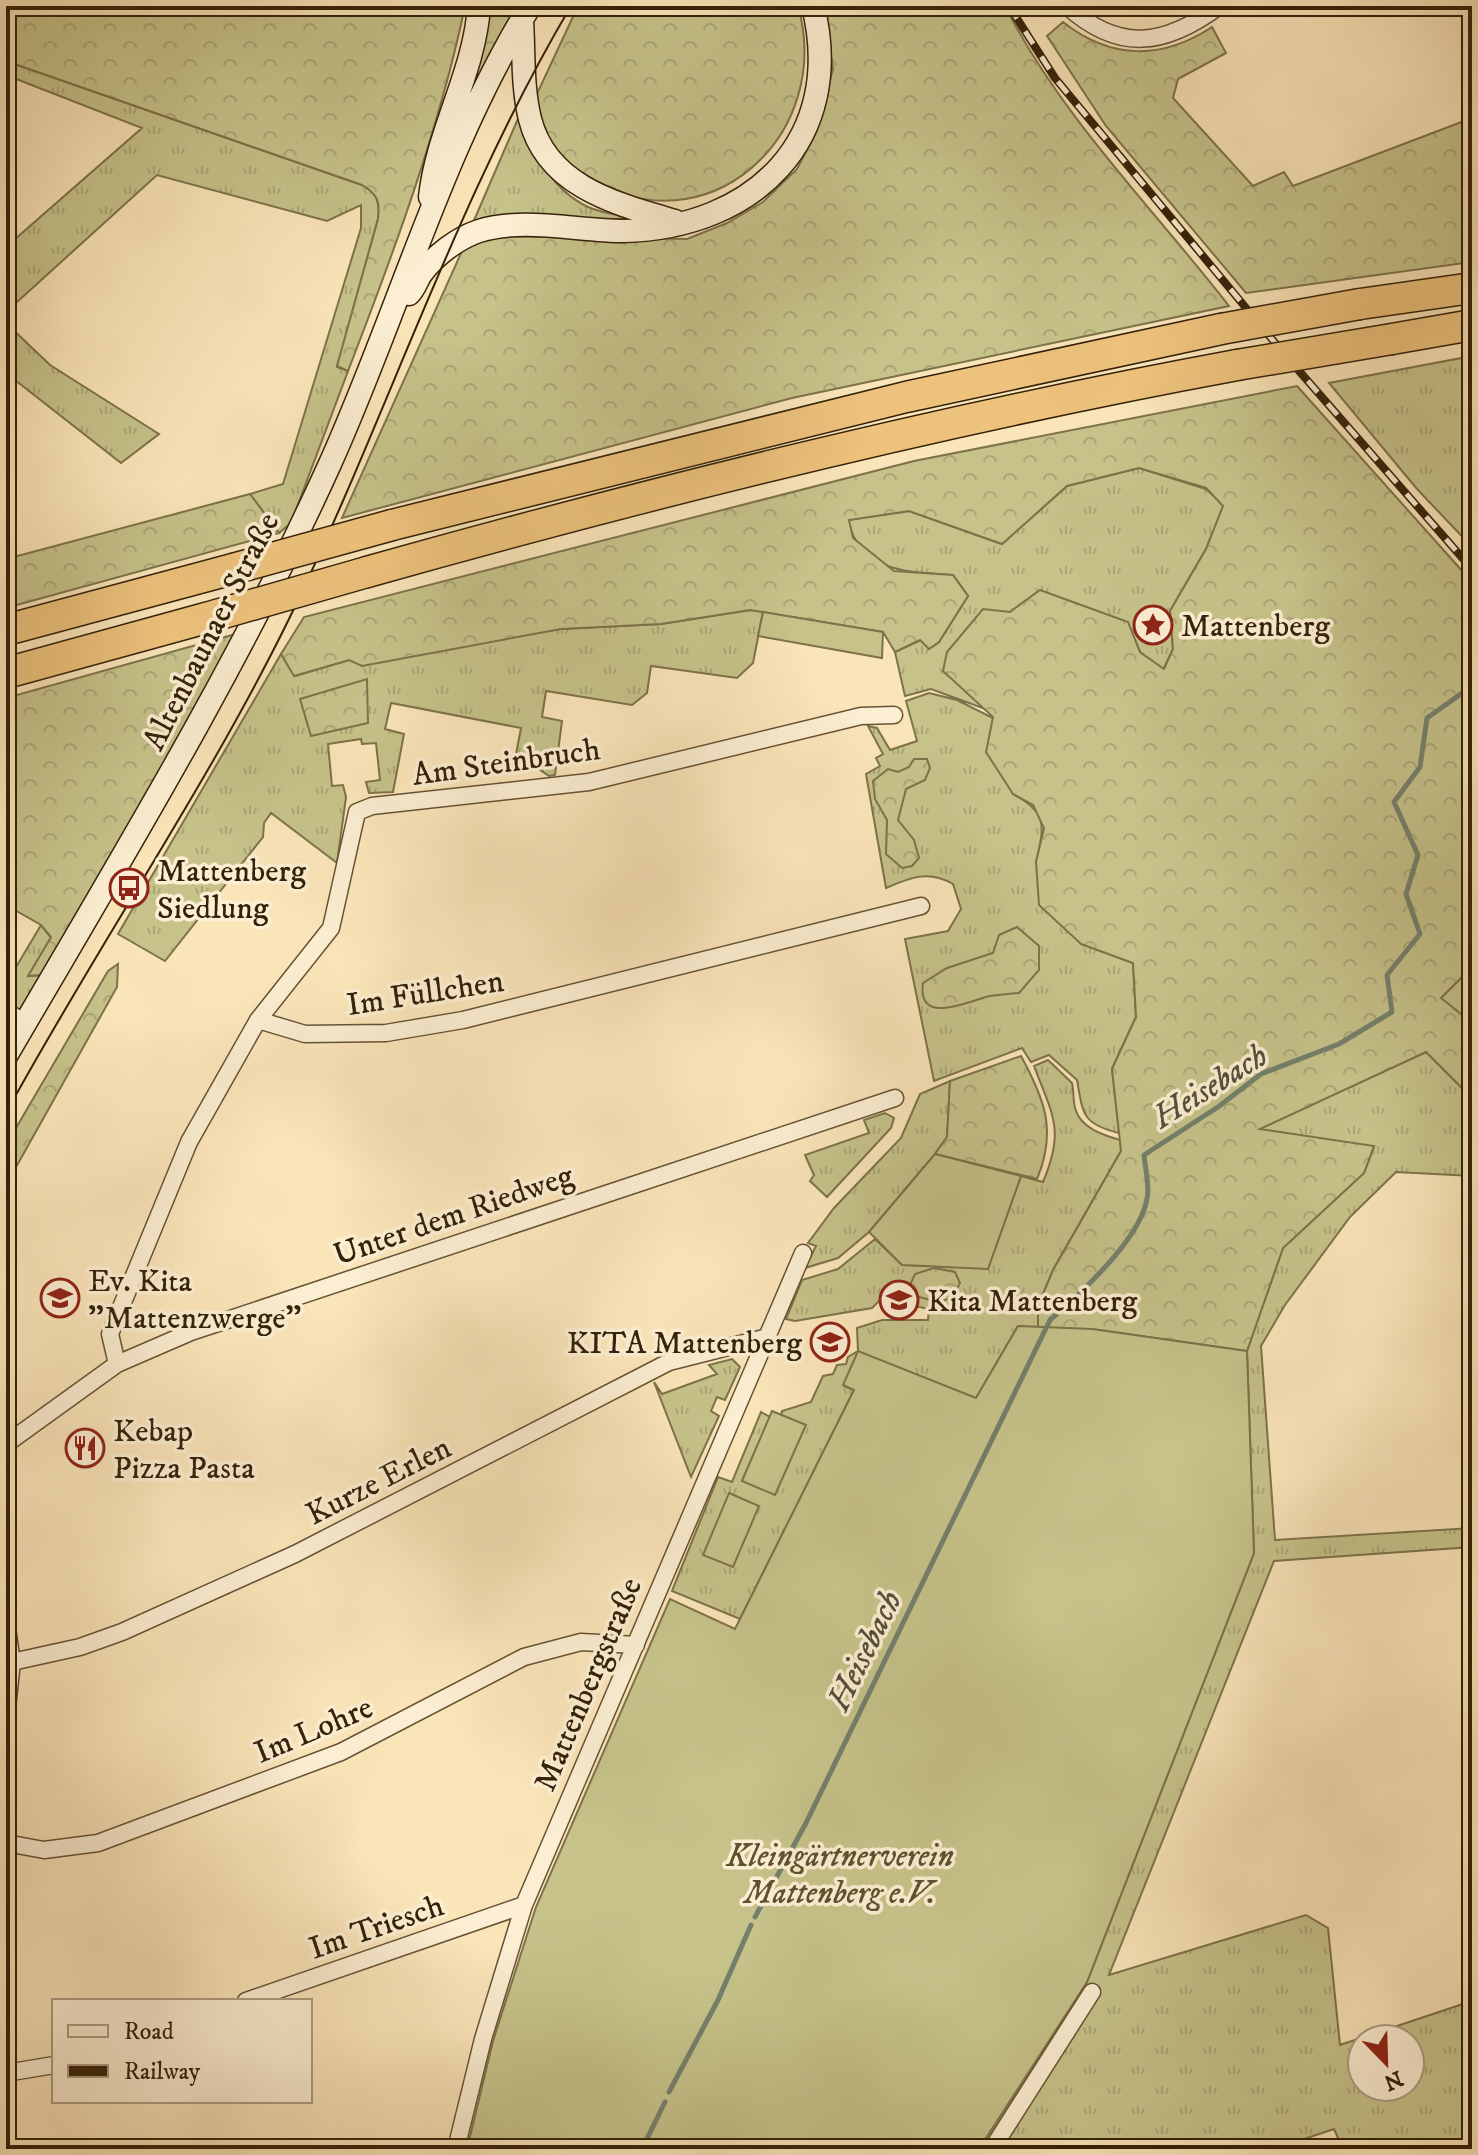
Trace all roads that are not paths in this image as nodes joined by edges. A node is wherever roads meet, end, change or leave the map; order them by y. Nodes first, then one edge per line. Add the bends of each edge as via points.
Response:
1 (479, 6) edge
2 (813, 6) edge
3 (1067, 6) edge
4 (1219, 6) edge
5 (526, 13) edge
6 (428, 214) junction
7 (684, 223) junction
8 (1472, 288) edge
9 (391, 312) junction
10 (1472, 325) edge
11 (6, 630) edge
12 (6, 673) edge
13 (894, 715) dead end
14 (921, 906) dead end
15 (16, 1017) edge
16 (258, 1020) junction
17 (6, 1056) edge
18 (895, 1098) dead end
19 (803, 1253) dead end
20 (764, 1338) junction
21 (117, 1364) junction
22 (6, 1444) edge
23 (6, 1622) edge
24 (636, 1645) junction
25 (12, 1662) junction
26 (6, 1717) edge
27 (6, 1843) edge
28 (524, 1905) junction
29 (1092, 1992) dead end
30 (252, 1999) edge
31 (52, 2065) edge
32 (6, 2073) edge
33 (456, 2149) edge
34 (992, 2149) edge

1 - 6 main road via 433,168
2 - 7 main road via 820,71 808,122 795,146 759,189 732,207
3 - 4 street via 1105,33 1135,39 1191,27
5 - 6 main road
5 - 7 main road via 530,118 551,159 593,195
6 - 9 main road, Altenbaunaer Straße
7 - 9 main road via 627,231 503,227 475,233 427,266
8 - 11 highway, bridge via 1221,329 906,397 392,525
9 - 15 main road, Altenbaunaer Straße via 330,464 247,638 151,812
10 - 12 highway, bridge via 1237,365 906,433 587,512
13 - 16 street, Am Steinbruch via 861,716 589,782 372,806 357,812 331,928
14 - 16 street, Im Füllchen via 463,1020 386,1033 305,1034
15 - 17 main road, Altenbaunaer Straße
16 - 21 street via 189,1142 110,1334
18 - 21 street, Unter dem Riedweg via 191,1332
19 - 20 street, Mattenbergstraße
20 - 24 street, Mattenbergstraße
20 - 25 street, Kurze Erlen via 669,1362 295,1554 122,1632
21 - 22 street, Unter dem Riedweg
23 - 25 street
24 - 27 street, Im Lohre via 581,1642 524,1657 341,1752 98,1843 44,1850
24 - 28 street, Mattenbergstraße
25 - 26 street
28 - 30 street, Im Triesch
28 - 33 street, Mattenbergstraße
29 - 34 street
31 - 32 street

